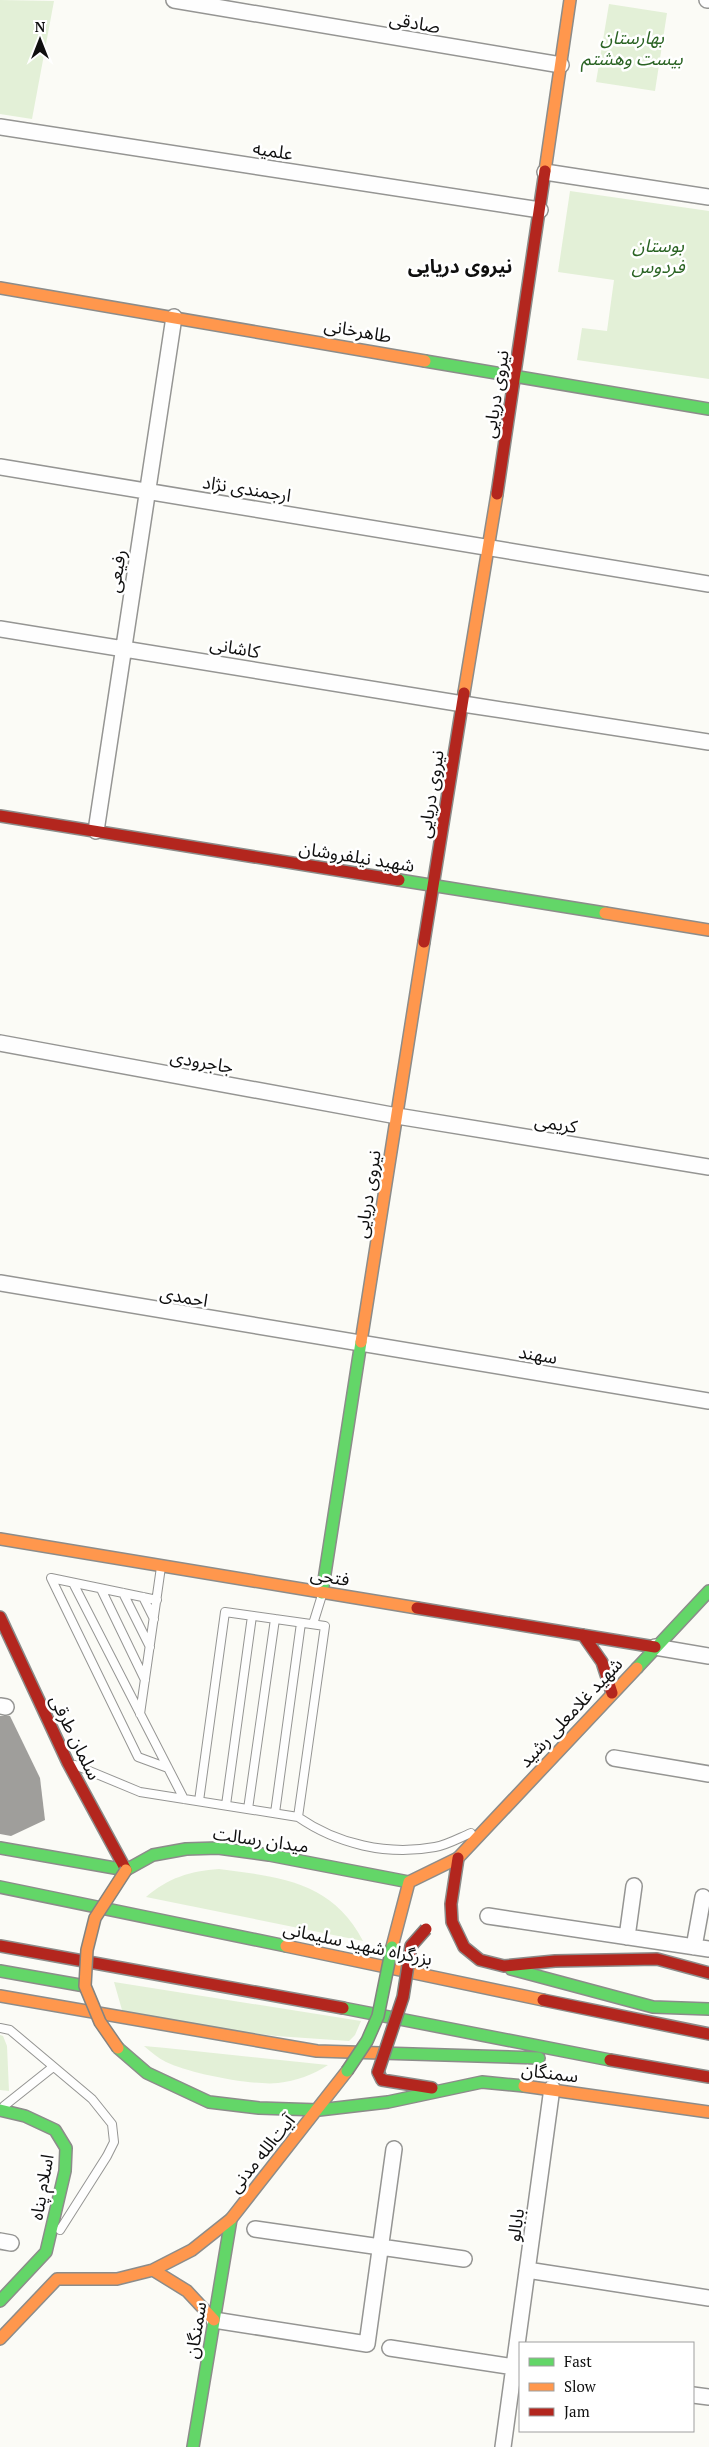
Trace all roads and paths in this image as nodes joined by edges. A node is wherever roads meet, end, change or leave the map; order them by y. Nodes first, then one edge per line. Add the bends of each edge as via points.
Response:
1 (174, 0) edge
2 (570, 0) edge
3 (561, 65) junction
4 (0, 127) edge
5 (545, 172) junction
6 (709, 197) edge
7 (540, 210) junction
8 (0, 288) edge
9 (174, 317) junction
10 (516, 375) junction
11 (709, 409) edge
12 (0, 467) edge
13 (147, 491) junction
14 (487, 546) junction
15 (709, 584) edge
16 (0, 628) edge
17 (124, 647) junction
18 (462, 704) junction
19 (709, 742) edge
20 (0, 816) edge
21 (96, 831) junction
22 (433, 886) junction
23 (709, 930) edge
24 (0, 1043) edge
25 (397, 1116) junction
26 (709, 1167) edge
27 (0, 1283) edge
28 (361, 1345) junction
29 (709, 1401) edge
30 (0, 1539) edge
31 (161, 1566) junction
32 (73, 1583) junction
33 (101, 1589) junction
34 (709, 1591) edge
35 (322, 1592) junction
36 (123, 1593) junction
37 (143, 1597) junction
38 (157, 1600) junction
39 (252, 1616) junction
40 (0, 1617) edge
41 (154, 1619) junction
42 (275, 1619) junction
43 (302, 1623) junction
44 (313, 1624) junction
45 (583, 1636) junction
46 (150, 1647) junction
47 (655, 1647) junction
48 (709, 1656) edge
49 (145, 1680) junction
50 (612, 1693) junction
51 (140, 1714) junction
52 (614, 1758) dead end
53 (68, 1763) junction
54 (168, 1768) junction
55 (709, 1774) edge
56 (184, 1799) junction
57 (199, 1801) junction
58 (226, 1805) junction
59 (248, 1809) junction
60 (275, 1813) junction
61 (298, 1817) junction
62 (486, 1827) junction
63 (0, 1848) edge
64 (458, 1858) junction
65 (126, 1870) junction
66 (409, 1882) junction
67 (634, 1886) dead end
68 (0, 1887) edge
69 (704, 1897) dead end
70 (488, 1916) dead end
71 (452, 1922) junction
72 (626, 1937) junction
73 (0, 1946) edge
74 (701, 1948) edge
75 (504, 1966) junction
76 (0, 1971) edge
77 (709, 1973) edge
78 (85, 1986) junction
79 (0, 1996) edge
80 (709, 2009) edge
81 (0, 2028) edge
82 (709, 2034) edge
83 (614, 2061) junction
84 (53, 2066) junction
85 (709, 2077) edge
86 (552, 2088) junction
87 (441, 2090) junction
88 (388, 2102) joint
89 (0, 2109) edge
90 (319, 2110) junction
91 (709, 2112) edge
92 (394, 2149) dead end
93 (231, 2219) junction
94 (255, 2229) dead end
95 (380, 2247) junction
96 (46, 2252) junction
97 (464, 2259) dead end
98 (153, 2270) junction
99 (527, 2270) junction
100 (709, 2298) edge
101 (0, 2301) edge
102 (214, 2320) junction
103 (0, 2339) edge
104 (520, 2342) edge
105 (390, 2348) dead end
106 (519, 2348) edge
107 (517, 2367) edge
108 (694, 2394) edge
109 (709, 2397) edge
110 (193, 2447) edge
111 (503, 2447) edge

1 - 3 street, صادقی
2 - 3 main road, نیروی دریایی
3 - 5 main road, نیروی دریایی
4 - 7 street, علمیه
5 - 6 street
5 - 7 main road, نیروی دریایی
7 - 10 main road, نیروی دریایی
8 - 9 main road, طاهرخانی
9 - 10 main road, طاهرخانی
9 - 13 street, رفیعی
10 - 11 main road, طاهرخانی
10 - 14 main road, نیروی دریایی
12 - 13 street, ارجمندی نژاد
13 - 14 street, ارجمندی نژاد
13 - 17 street, رفیعی
14 - 15 street, ارجمندی نژاد
14 - 18 main road, نیروی دریایی
16 - 17 street, کاشانی
17 - 18 street, کاشانی
17 - 21 street, رفیعی
18 - 19 street, کاشانی
18 - 22 main road, نیروی دریایی
20 - 21 main road, شهید نیلفروشان
21 - 22 main road, شهید نیلفروشان
22 - 23 main road, شهید نیلفروشان
22 - 25 main road, نیروی دریایی
24 - 25 street, جاجرودی
25 - 26 street, کریمی
25 - 28 main road, نیروی دریایی
27 - 28 street, احمدی
28 - 29 street, سهند
28 - 35 main road, نیروی دریایی
30 - 31 main road, فتحی
31 - 35 main road, فتحی
31 - 38 lane
32 - 33 lane
32 - 51 lane
32 - 54 lane via 51,1578 138,1757
33 - 36 lane
33 - 49 lane
34 - 47 main road, شهید غلامعلی رشید
35 - 44 lane
35 - 45 main road, فتحی
36 - 37 lane
36 - 46 lane
37 - 38 lane
37 - 41 lane
38 - 41 lane
39 - 42 lane
39 - 57 lane via 225,1612
39 - 58 lane
40 - 53 main road, سلمان طرقی
41 - 46 lane
42 - 43 lane
42 - 59 lane
43 - 44 lane
43 - 60 lane
44 - 61 lane via 325,1626
45 - 47 main road, فتحی
45 - 50 main road via 604,1663
46 - 49 lane
47 - 48 street
47 - 50 main road, شهید غلامعلی رشید
49 - 51 lane
50 - 62 main road, شهید غلامعلی رشید
51 - 54 lane
52 - 55 street
53 - 56 lane via 140,1792
53 - 65 main road, سلمان طرقی
54 - 56 lane
56 - 57 lane
57 - 58 lane
58 - 59 lane
59 - 60 lane
60 - 61 lane
61 - 62 lane via 319,1831 362,1846 408,1851 437,1847
62 - 64 main road, شهید غلامعلی رشید
63 - 65 main road
64 - 66 main road, شهید غلامعلی رشید
64 - 71 main road via 451,1904
65 - 66 main road, میدان رسالت via 153,1855 218,1848
65 - 78 main road, میدان رسالت, bridge via 95,1918 87,1950
66 - 90 main road, bridge via 375,2027 365,2047
67 - 72 street
68 - 82 main road, بزرگراه شهید سلیمانی
69 - 74 street
70 - 72 street
71 - 75 main road via 471,1954 480,1960
71 - 87 main road, bridge via 426,1929 412,1946 403,1997 378,2072 382,2080
72 - 74 street
73 - 83 main road via 423,2022
75 - 77 main road via 554,1961 657,1959
75 - 80 main road via 527,1975 653,2007
76 - 78 main road
78 - 90 main road, میدان رسالت, bridge via 100,2022 118,2048 147,2074 209,2102
79 - 83 main road via 317,2051
81 - 84 lane via 10,2030
83 - 85 main road
84 - 89 lane
84 - 96 lane via 92,2099 112,2124 114,2142
86 - 87 main road, سمنگان via 482,2082
86 - 91 main road, سمنگان
86 - 99 street, بابالو
87 - 88 main road, سمنگان
88 - 90 main road, میدان رسالت
89 - 96 main road, اسلام پناه via 55,2130 66,2148 66,2171
90 - 93 main road, آیت‌الله مدنی
92 - 95 street
93 - 98 main road, آیت‌الله مدنی via 192,2250
93 - 102 main road, سمنگان
94 - 95 street
95 - 97 street
95 - 102 street via 367,2344
96 - 101 main road
98 - 102 main road via 187,2291
98 - 103 main road, آیت‌الله مدنی via 117,2279 57,2280
99 - 100 street
99 - 104 street, بابالو
102 - 110 main road, سمنگان
105 - 107 street
106 - 107 street, بابالو
107 - 111 street, بابالو
108 - 109 street

